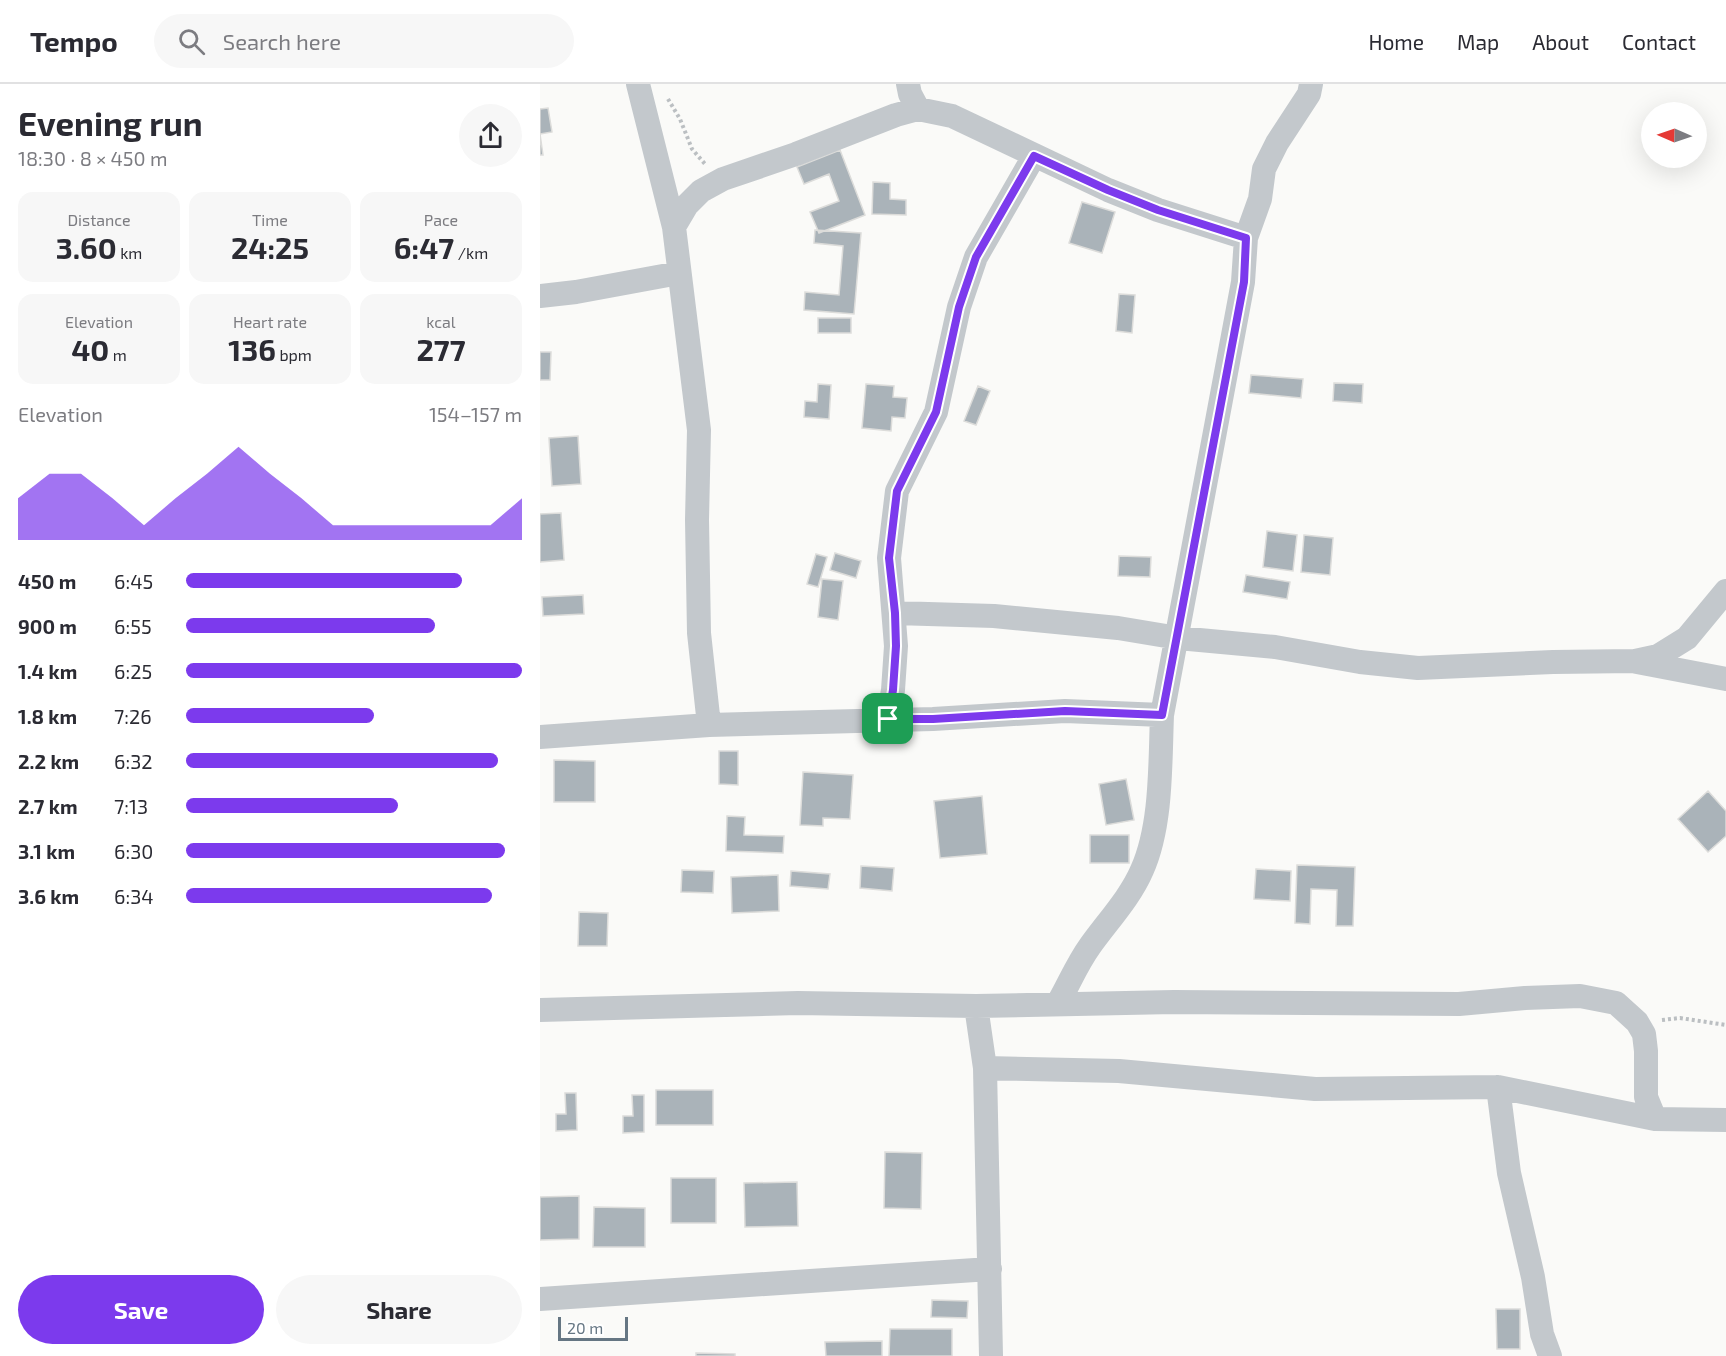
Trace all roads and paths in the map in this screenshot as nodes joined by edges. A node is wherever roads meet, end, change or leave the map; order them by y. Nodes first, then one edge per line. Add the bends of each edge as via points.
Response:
1 (638, 84) edge
2 (908, 84) edge
3 (1311, 84) edge
4 (664, 92) dead end
5 (918, 109) junction
6 (1034, 156) junction
7 (723, 179) junction
8 (674, 227) junction
9 (1246, 238) junction
10 (679, 273) junction
11 (540, 296) edge
12 (1726, 591) edge
13 (895, 613) junction
14 (1178, 638) junction
15 (1635, 661) junction
16 (1726, 679) edge
17 (1162, 715) junction
18 (888, 719) junction
19 (709, 724) junction
20 (540, 737) edge
21 (1058, 1003) junction
22 (976, 1006) junction
23 (540, 1010) edge
24 (1637, 1022) junction
25 (1726, 1025) edge
26 (985, 1068) junction
27 (1498, 1087) junction
28 (1655, 1119) junction
29 (1726, 1120) edge
30 (990, 1269) junction
31 (540, 1299) edge
32 (991, 1356) edge
33 (1550, 1356) edge

1 - 8 street
2 - 5 street
3 - 9 street via 1309,94 1264,170 1260,198
4 - 7 path via 692,149 701,162
5 - 6 street via 952,116
5 - 7 street
6 - 9 street via 1158,210
6 - 13 street via 976,257 959,307 936,412 897,491 889,558
7 - 8 street via 701,191
8 - 10 street
9 - 14 street via 1244,282
10 - 11 street
10 - 19 street via 699,430 699,633
12 - 15 street via 1687,638 1658,656
13 - 14 street via 994,616
13 - 18 street via 896,646
14 - 15 street via 1275,647 1418,668
14 - 17 street
15 - 16 street
17 - 18 street via 1065,711
17 - 21 street via 1154,834 1142,871 1088,949
18 - 19 street
19 - 20 street
21 - 22 street
21 - 24 street via 1459,1004 1580,996 1616,1003
22 - 23 street via 798,1003
22 - 26 street
24 - 25 path via 1680,1018
24 - 28 street via 1646,1051 1646,1096
26 - 27 street via 1119,1071 1315,1089
26 - 30 street
27 - 28 street
27 - 33 street via 1509,1173
28 - 29 street
30 - 31 street
30 - 32 street

